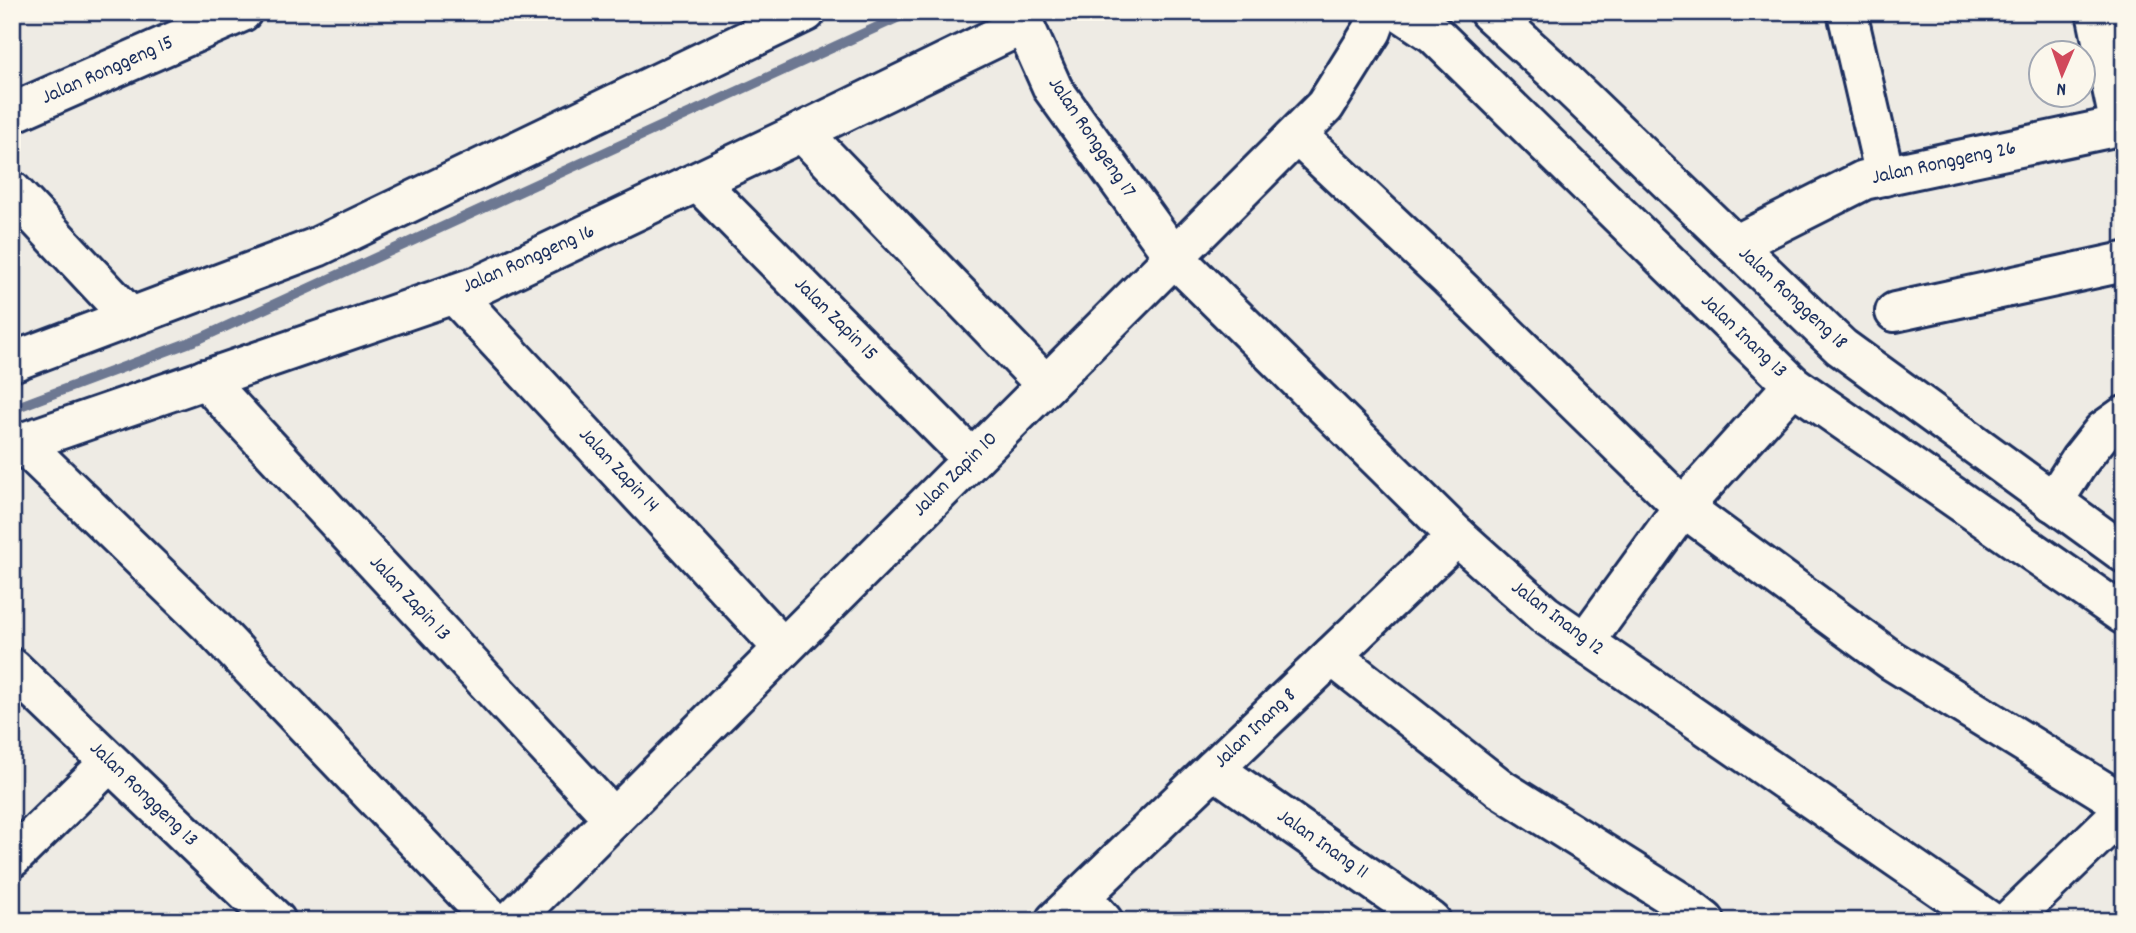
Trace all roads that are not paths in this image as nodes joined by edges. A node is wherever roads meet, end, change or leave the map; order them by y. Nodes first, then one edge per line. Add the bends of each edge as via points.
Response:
1 (242, 12) edge
2 (806, 12) edge
3 (1379, 12) edge
4 (1401, 12) edge
5 (1489, 12) edge
6 (1847, 12) edge
7 (2096, 12) edge
8 (1023, 18) edge
9 (12, 113) edge
10 (2122, 126) edge
11 (802, 132) junction
12 (1297, 135) junction
13 (1885, 176) junction
14 (698, 182) junction
15 (12, 191) edge
16 (1735, 245) junction
17 (1174, 257) junction
18 (2124, 262) edge
19 (454, 294) junction
20 (1895, 312) dead end
21 (129, 316) junction
22 (12, 362) edge
23 (205, 379) junction
24 (1046, 385) junction
25 (1793, 385) junction
26 (2124, 416) edge
27 (17, 444) edge
28 (972, 459) junction
29 (2053, 502) junction
30 (1683, 507) junction
31 (1457, 536) junction
32 (2124, 552) edge
33 (2124, 615) edge
34 (1585, 642) junction
35 (783, 648) junction
36 (1332, 656) junction
37 (12, 668) edge
38 (109, 762) junction
39 (1214, 769) junction
40 (2124, 804) edge
41 (2124, 810) edge
42 (613, 818) junction
43 (12, 858) edge
44 (1080, 912) edge
45 (276, 921) edge
46 (493, 921) edge
47 (511, 921) edge
48 (1431, 921) edge
49 (1705, 921) edge
50 (1989, 921) edge
51 (2009, 921) edge

1 - 9 street, Jalan Ronggeng 15
2 - 21 street via 317,247
3 - 12 street, Jalan Zapin 10 via 1325,106
4 - 25 street, Jalan Inang 13 via 1434,34
5 - 16 street, Jalan Ronggeng 18
6 - 13 street
7 - 10 street
8 - 11 street, Jalan Ronggeng 16
8 - 17 street, Jalan Ronggeng 17 via 1054,89
10 - 13 street, Jalan Ronggeng 26
11 - 14 street, Jalan Ronggeng 16
11 - 24 street
12 - 17 street, Jalan Zapin 10
12 - 30 street
13 - 16 street, Jalan Ronggeng 26 via 1864,180
14 - 19 street, Jalan Ronggeng 16
14 - 28 street, Jalan Zapin 15
15 - 21 street
16 - 29 street, Jalan Ronggeng 18 via 1841,347
17 - 24 street, Jalan Zapin 10
17 - 31 street, Jalan Inang 12
18 - 20 street
19 - 23 street, Jalan Ronggeng 16
19 - 35 street, Jalan Zapin 14
21 - 22 street
23 - 27 street, Jalan Ronggeng 16
23 - 42 street, Jalan Zapin 13
24 - 28 street, Jalan Zapin 10
25 - 30 street
25 - 33 street, Jalan Inang 13
26 - 29 street via 2102,431
27 - 46 street via 211,626
28 - 35 street, Jalan Zapin 10
29 - 32 street, Jalan Ronggeng 18
30 - 34 street
30 - 40 street via 1891,660
31 - 34 street, Jalan Inang 12 via 1544,614
31 - 36 street, Jalan Inang 8
34 - 50 street, Jalan Inang 12
35 - 42 street, Jalan Zapin 10
36 - 39 street, Jalan Inang 8
36 - 49 street via 1501,789
37 - 38 street, Jalan Ronggeng 13
38 - 43 street
38 - 45 street, Jalan Ronggeng 13
39 - 44 street, Jalan Inang 8
39 - 48 street, Jalan Inang 11
41 - 51 street
42 - 47 street, Jalan Zapin 10

